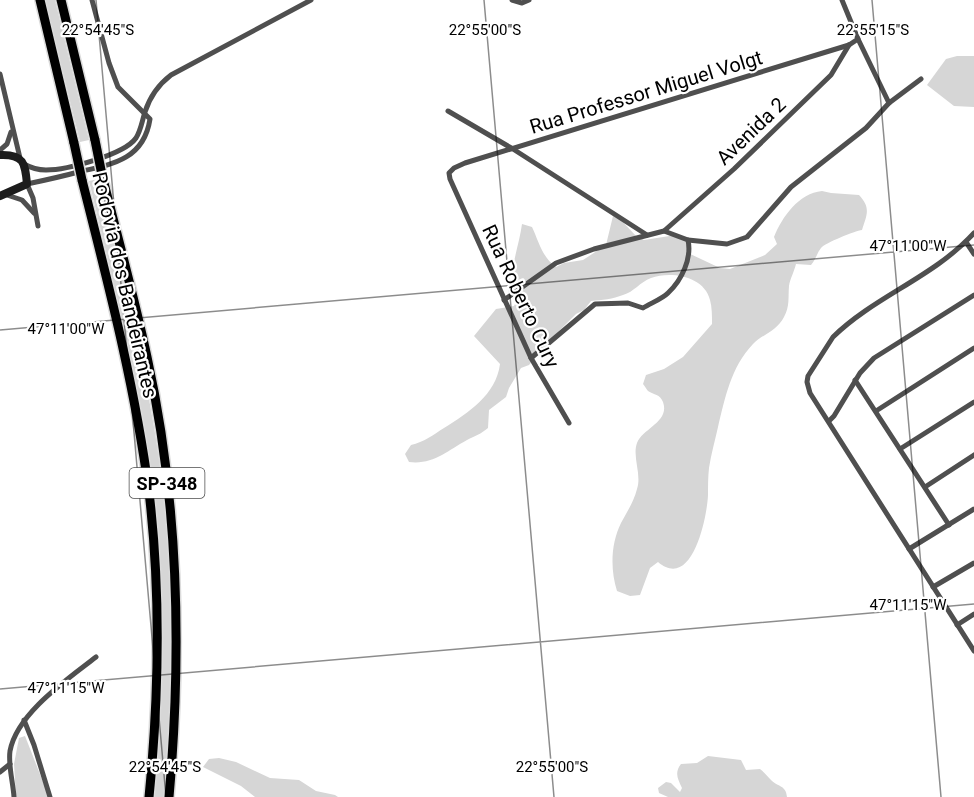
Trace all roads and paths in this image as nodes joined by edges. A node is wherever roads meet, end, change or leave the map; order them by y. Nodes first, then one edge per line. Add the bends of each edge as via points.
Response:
1 (40, 0) edge
2 (61, 0) edge
3 (92, 0) edge
4 (311, 0) edge
5 (512, 0) edge
6 (529, 0) edge
7 (842, 0) edge
8 (858, 39) junction
9 (849, 45) junction
10 (0, 74) edge
11 (921, 79) dead end
12 (2, 88) edge
13 (889, 103) junction
14 (448, 111) dead end
15 (145, 112) junction
16 (12, 124) junction
17 (513, 149) junction
18 (0, 153) edge
19 (22, 161) junction
20 (450, 179) joint
21 (27, 184) junction
22 (1, 194) edge
23 (36, 216) junction
24 (38, 226) dead end
25 (664, 231) junction
26 (974, 233) edge
27 (647, 236) junction
28 (688, 240) junction
29 (966, 242) junction
30 (974, 254) edge
31 (974, 295) edge
32 (504, 300) junction
33 (974, 348) edge
34 (531, 358) junction
35 (855, 380) junction
36 (974, 402) edge
37 (876, 411) junction
38 (829, 421) junction
39 (569, 423) dead end
40 (900, 449) junction
41 (974, 455) edge
42 (925, 487) junction
43 (974, 509) edge
44 (949, 525) junction
45 (909, 549) junction
46 (974, 563) edge
47 (933, 587) junction
48 (974, 614) edge
49 (957, 625) junction
50 (974, 651) edge
51 (96, 657) dead end
52 (24, 720) junction
53 (10, 764) junction
54 (0, 772) edge
55 (14, 797) edge
56 (50, 797) edge
57 (149, 797) edge
58 (169, 797) edge

1 - 57 highway, Rodovia dos Bandeirantes / SP-348, bridge via 126,358 148,491 157,638
2 - 58 highway, Rodovia dos Bandeirantes / SP-348, bridge via 147,358 169,494 177,656
3 - 15 street via 118,87
4 - 15 street via 171,75 154,91
5 - 6 street
7 - 8 street
8 - 9 street, Rua Professor Miguel Volgt
8 - 13 street
9 - 17 street, Rua Professor Miguel Volgt
9 - 25 street, Avenida 2 via 831,75
10 - 12 street
11 - 13 street
12 - 16 street
13 - 28 street via 866,128 791,187 747,237 727,244
14 - 17 street
15 - 19 street via 136,138 111,156 53,170 32,168
15 - 21 street via 150,119 145,136 121,161
16 - 18 street via 11,138
16 - 19 street
17 - 20 street, Rua Professor Miguel Volgt via 454,168
17 - 27 street
18 - 19 street
19 - 21 street
20 - 32 street, Rua Roberto Cury
21 - 22 street
21 - 23 street
22 - 23 street via 22,200
23 - 24 street
25 - 27 street
25 - 28 street
26 - 29 street
27 - 32 street via 556,263
28 - 34 street via 686,267 668,293 643,308 628,303 595,303
29 - 30 street
29 - 38 street via 833,337 807,382
31 - 35 street via 880,354
32 - 34 street, Rua Roberto Cury
33 - 37 street
34 - 39 street, Rua Roberto Cury
35 - 37 street
35 - 38 street
36 - 40 street
37 - 40 street
38 - 45 street
40 - 42 street
41 - 42 street
42 - 44 street
43 - 44 street
44 - 45 street
45 - 47 street
46 - 47 street
47 - 49 street
48 - 49 street
49 - 50 street
51 - 52 street
52 - 53 street via 10,752
52 - 56 street
53 - 54 street
53 - 55 street

